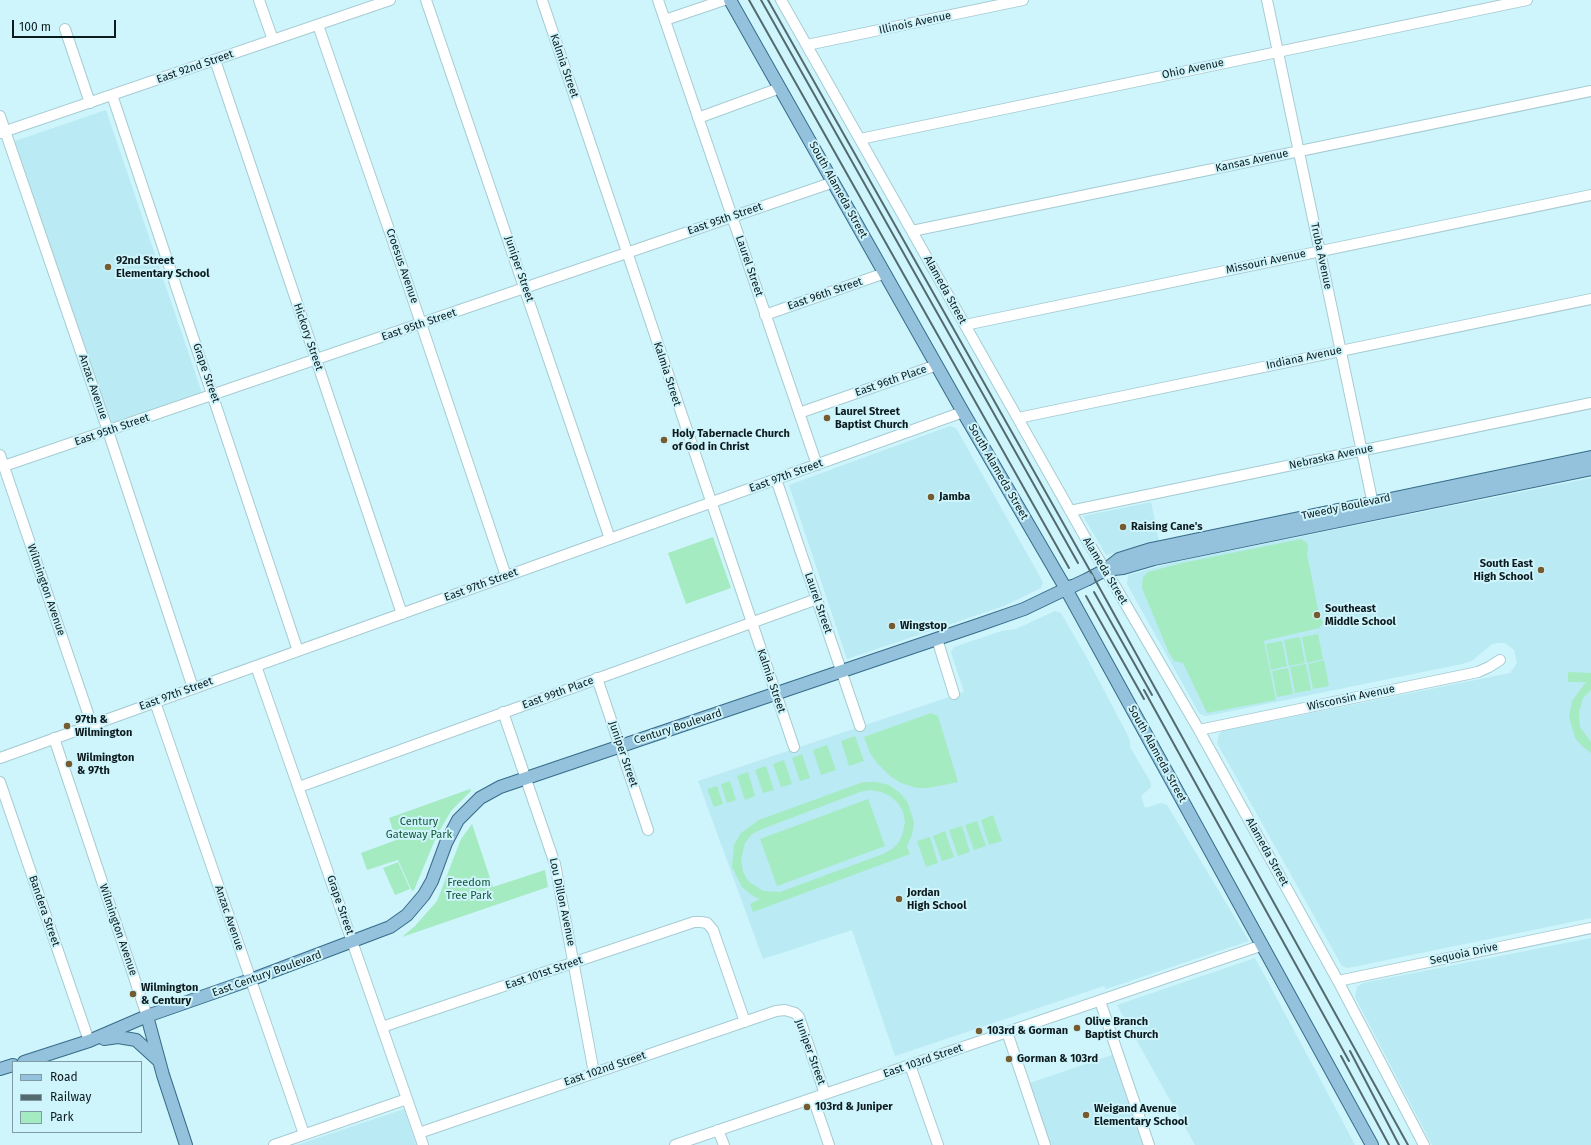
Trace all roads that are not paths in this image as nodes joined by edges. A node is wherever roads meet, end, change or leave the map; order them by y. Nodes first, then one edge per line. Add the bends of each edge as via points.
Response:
1 (259, 0) edge
2 (390, 0) edge
3 (426, 0) edge
4 (542, 0) edge
5 (658, 0) edge
6 (724, 0) edge
7 (730, 0) edge
8 (781, 0) edge
9 (1023, 0) edge
10 (1267, 0) edge
11 (1527, 0) edge
12 (665, 20) junction
13 (318, 25) junction
14 (65, 29) dead end
15 (273, 40) junction
16 (807, 45) junction
17 (1278, 52) junction
18 (216, 60) junction
19 (780, 88) junction
20 (1591, 91) edge
21 (112, 95) junction
22 (90, 103) junction
23 (0, 116) edge
24 (698, 118) junction
25 (3, 133) edge
26 (860, 139) junction
27 (1299, 151) junction
28 (834, 182) junction
29 (1591, 195) edge
30 (732, 217) junction
31 (912, 231) junction
32 (1320, 251) junction
33 (627, 252) junction
34 (885, 273) junction
35 (525, 287) junction
36 (1591, 299) edge
37 (765, 315) junction
38 (422, 324) junction
39 (965, 325) junction
40 (1340, 351) junction
41 (316, 360) junction
42 (937, 365) junction
43 (213, 395) junction
44 (1591, 403) edge
45 (963, 412) junction
46 (799, 413) junction
47 (1018, 418) junction
48 (108, 431) junction
49 (1361, 450) junction
50 (0, 455) edge
51 (1591, 457) edge
52 (817, 465) junction
53 (4, 466) junction
54 (1591, 469) edge
55 (776, 479) junction
56 (710, 503) junction
57 (1373, 507) junction
58 (1070, 511) junction
59 (610, 539) junction
60 (1105, 570) junction
61 (506, 576) junction
62 (1069, 587) junction
63 (817, 599) junction
64 (402, 614) junction
65 (751, 622) junction
66 (937, 639) junction
67 (298, 651) junction
68 (1500, 660) dead end
69 (256, 666) junction
70 (842, 672) junction
71 (598, 678) junction
72 (193, 688) junction
73 (776, 694) junction
74 (954, 694) dead end
75 (155, 702) junction
76 (504, 712) junction
77 (92, 725) junction
78 (860, 726) dead end
79 (1199, 730) junction
80 (54, 738) junction
81 (620, 746) junction
82 (794, 747) dead end
83 (0, 758) edge
84 (526, 777) junction
85 (0, 782) edge
86 (299, 787) junction
87 (648, 830) dead end
88 (1591, 928) edge
89 (352, 942) junction
90 (1263, 945) junction
91 (574, 963) junction
92 (250, 980) junction
93 (1338, 980) junction
94 (1100, 1001) junction
95 (793, 1012) joint
96 (148, 1016) junction
97 (744, 1022) junction
98 (382, 1027) junction
99 (1007, 1032) junction
100 (89, 1041) junction
101 (27, 1061) edge
102 (159, 1061) junction
103 (12, 1065) edge
104 (910, 1065) junction
105 (0, 1070) edge
106 (594, 1073) junction
107 (825, 1094) junction
108 (813, 1098) junction
109 (407, 1099) junction
110 (718, 1130) junction
111 (419, 1133) junction
112 (304, 1134) junction
113 (186, 1145) edge
114 (274, 1145) edge
115 (423, 1145) edge
116 (675, 1145) edge
117 (724, 1145) edge
118 (830, 1145) edge
119 (938, 1145) edge
120 (1045, 1145) edge
121 (1149, 1145) edge
122 (1372, 1145) edge
123 (1424, 1145) edge

1 - 15 street
2 - 13 street, East 92nd Street
3 - 35 street, Juniper Street
4 - 33 street, Kalmia Street
5 - 12 street, Laurel Street
6 - 12 street
7 - 19 main road, South Alameda Street
8 - 16 street, Alameda Street
9 - 16 street, Illinois Avenue
10 - 17 street, Truba Avenue
11 - 17 street, Ohio Avenue
12 - 24 street, Laurel Street
13 - 15 street, East 92nd Street
13 - 38 street, Croesus Avenue
14 - 22 street
15 - 18 street, East 92nd Street
16 - 26 street, Alameda Street
17 - 26 street, Ohio Avenue
17 - 27 street, Truba Avenue
18 - 21 street, East 92nd Street
18 - 41 street, Hickory Street
19 - 24 street
19 - 28 main road, South Alameda Street
20 - 27 street, Kansas Avenue
21 - 22 street, East 92nd Street
21 - 43 street, Grape Street
22 - 25 street, East 92nd Street
23 - 25 street, Anzac Avenue
24 - 30 street, Laurel Street
25 - 48 street, Anzac Avenue
26 - 31 street, Alameda Street
27 - 31 street, Kansas Avenue
27 - 32 street, Truba Avenue
28 - 30 street, East 95th Street
28 - 34 main road, South Alameda Street
29 - 32 street, Missouri Avenue
30 - 33 street, East 95th Street
30 - 37 street, Laurel Street
31 - 39 street, Alameda Street
32 - 39 street, Missouri Avenue
32 - 40 street, Truba Avenue
33 - 35 street, East 95th Street
33 - 56 street, Kalmia Street
34 - 37 street, East 96th Street
34 - 42 main road, South Alameda Street
35 - 38 street, East 95th Street
35 - 59 street, Juniper Street
36 - 40 street, Indiana Avenue
37 - 46 street, Laurel Street
38 - 41 street, East 95th Street
38 - 61 street, Croesus Avenue
39 - 47 street, Alameda Street
40 - 47 street, Indiana Avenue
40 - 49 street, Truba Avenue
41 - 43 street, East 95th Street
41 - 64 street, Hickory Street
42 - 45 main road, South Alameda Street
42 - 46 street, East 96th Place
43 - 48 street, East 95th Street
43 - 67 street, Grape Street
44 - 49 street, Nebraska Avenue
45 - 52 street, East 97th Street
45 - 62 main road, South Alameda Street
46 - 52 street, Laurel Street
47 - 58 street, Alameda Street
48 - 53 street, East 95th Street
48 - 72 street, Anzac Avenue
49 - 57 street, Truba Avenue
49 - 58 street, Nebraska Avenue
50 - 53 street, Wilmington Avenue
51 - 57 main road, Tweedy Boulevard
52 - 55 street, East 97th Street
53 - 77 street, Wilmington Avenue
54 - 57 main road, Tweedy Boulevard
55 - 56 street, East 97th Street
55 - 63 street, Laurel Street
56 - 59 street, East 97th Street
56 - 65 street, Kalmia Street
57 - 60 main road, Tweedy Boulevard via 1123,568
58 - 60 street, Alameda Street
59 - 61 street, East 97th Street
60 - 62 main road, Tweedy Boulevard, bridge
60 - 79 street, Alameda Street
61 - 64 street, East 97th Street
62 - 66 main road, Century Boulevard via 1024,609
62 - 90 main road, South Alameda Street
63 - 65 street, East 99th Place
63 - 70 street, Laurel Street
64 - 67 street, East 97th Street
65 - 71 street, East 99th Place
65 - 73 street, Kalmia Street
66 - 70 main road, Century Boulevard
66 - 74 street
67 - 69 street, East 97th Street
68 - 79 street, Wisconsin Avenue via 1478,672
69 - 72 street, East 97th Street
69 - 86 street, Grape Street
70 - 73 main road, Century Boulevard
70 - 78 street, Laurel Street
71 - 76 street, East 99th Place
71 - 81 street, Juniper Street
72 - 75 street, East 97th Street
73 - 81 main road, Century Boulevard
73 - 82 street, Kalmia Street
75 - 77 street, East 97th Street
75 - 92 street, Anzac Avenue
76 - 84 street, Lou Dillon Avenue
76 - 86 street, East 99th Place
77 - 80 street, East 97th Street
79 - 93 street, Alameda Street
80 - 83 street, East 97th Street
80 - 96 street, Wilmington Avenue
81 - 84 main road, Century Boulevard
81 - 87 street, Juniper Street
84 - 89 main road, Century Boulevard via 488,792 467,809 452,832 432,881 408,915 390,927
84 - 91 street, Lou Dillon Avenue via 555,864
85 - 100 street, Bandera Street
86 - 89 street, Grape Street
88 - 93 street, Sequoia Drive
89 - 92 main road, East Century Boulevard
89 - 98 street, Grape Street
90 - 94 street, East 103rd Street
90 - 122 main road
91 - 97 street, East 101st Street via 694,922 707,923 713,930
91 - 98 street, East 101st Street
91 - 106 street, Lou Dillon Avenue
92 - 96 main road, East Century Boulevard
92 - 112 street, Anzac Avenue
93 - 123 street, Alameda Street
94 - 99 street, East 103rd Street
94 - 121 street
95 - 97 street, East 102nd Street via 776,1011
95 - 107 street, Juniper Street via 799,1017
96 - 100 main road, East Century Boulevard
96 - 102 main road, Wilmington Avenue
97 - 106 street, East 102nd Street
98 - 109 street, Grape Street
99 - 104 street, East 103rd Street
99 - 120 street
100 - 101 main road, East Century Boulevard
100 - 102 main road via 118,1037 136,1040
102 - 113 main road, Wilmington Avenue
103 - 105 main road
104 - 107 street, East 103rd Street
104 - 119 street
106 - 111 street, East 102nd Street
107 - 108 street, East 103rd Street
108 - 110 street, East 103rd Street
108 - 118 street, Juniper Street
109 - 111 street, Grape Street
109 - 112 street
110 - 116 street, East 103rd Street
110 - 117 street
111 - 115 street, Grape Street
112 - 114 street

